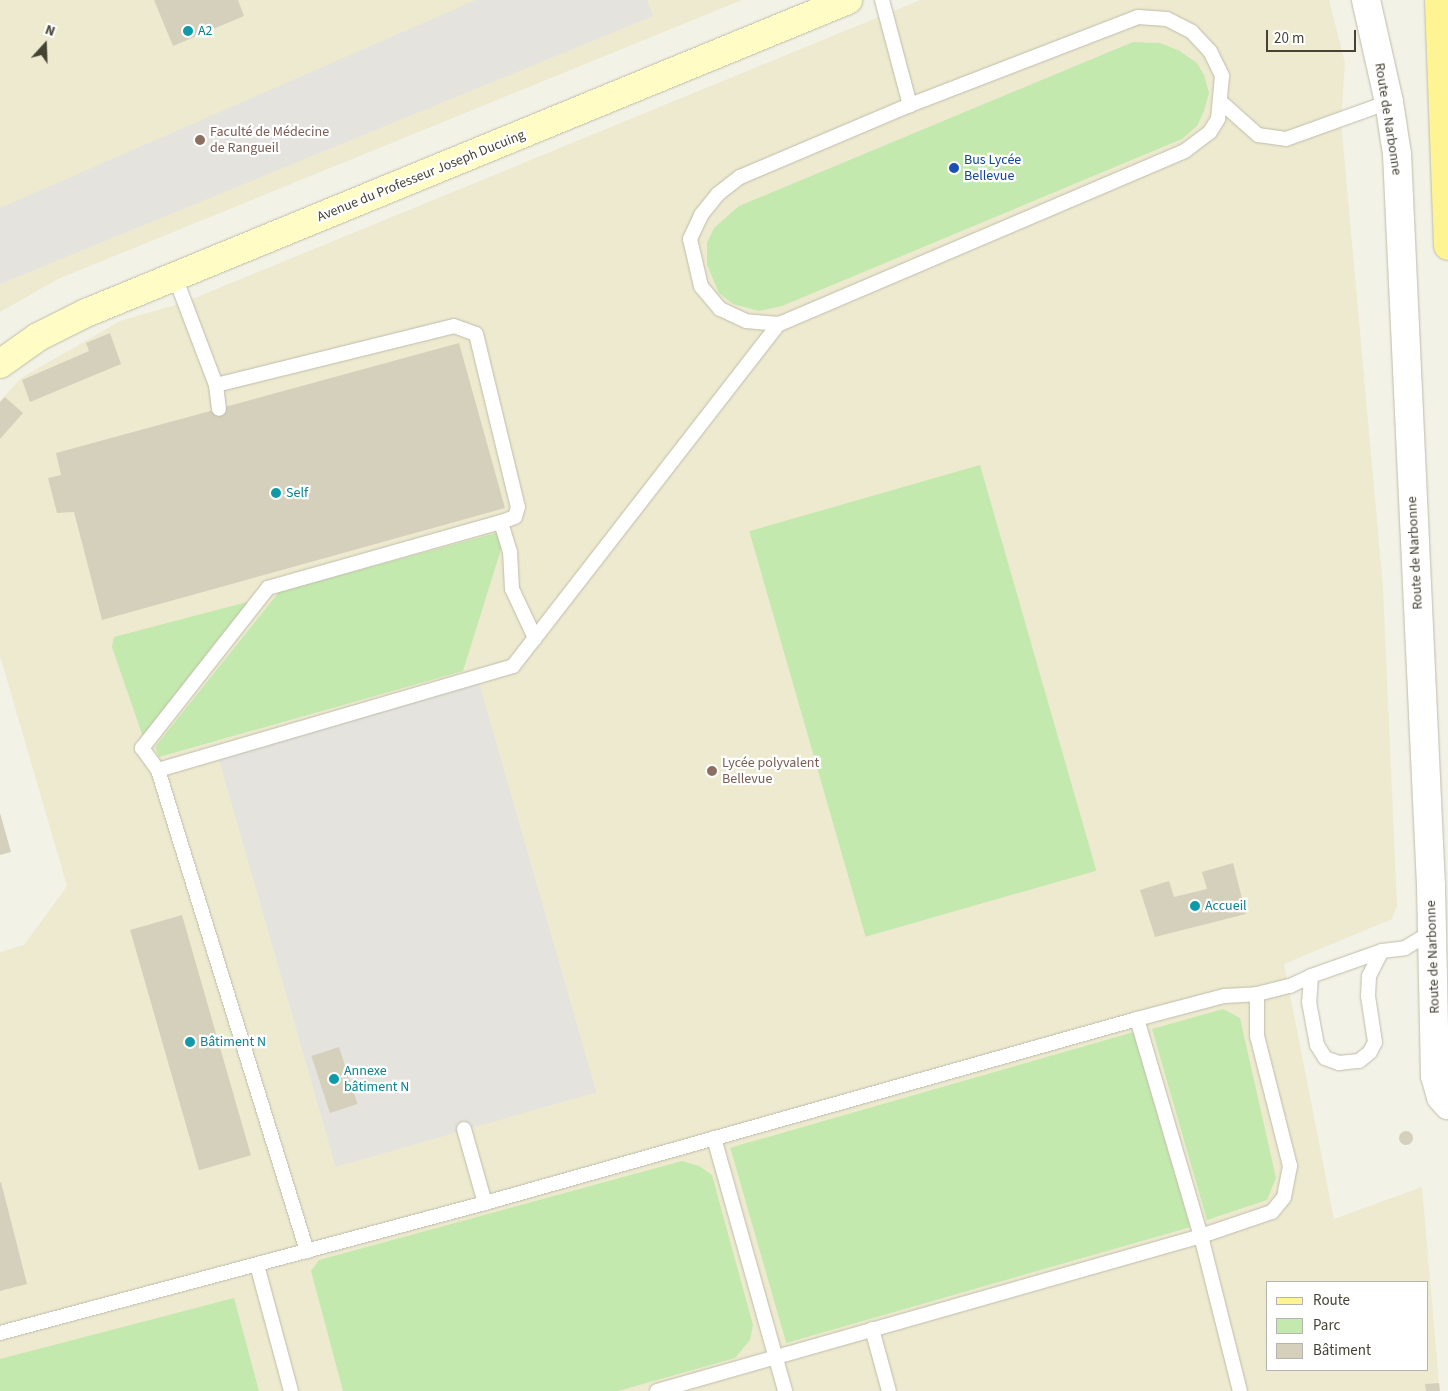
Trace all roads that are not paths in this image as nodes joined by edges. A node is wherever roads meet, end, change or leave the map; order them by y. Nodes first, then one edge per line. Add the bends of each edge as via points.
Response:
1 (848, 0) edge
2 (882, 0) edge
3 (1366, 0) edge
4 (1439, 0) edge
5 (1388, 102) junction
6 (1222, 103) junction
7 (910, 105) junction
8 (1448, 246) edge
9 (175, 277) junction
10 (779, 324) junction
11 (0, 364) edge
12 (216, 385) junction
13 (219, 408) dead end
14 (501, 522) junction
15 (535, 638) junction
16 (158, 770) junction
17 (1432, 932) junction
18 (1382, 951) junction
19 (1310, 976) junction
20 (1257, 994) junction
21 (1137, 1019) junction
22 (1448, 1105) edge
23 (464, 1130) dead end
24 (714, 1138) junction
25 (485, 1203) junction
26 (1201, 1236) junction
27 (307, 1251) junction
28 (257, 1265) junction
29 (872, 1329) junction
30 (0, 1333) edge
31 (776, 1357) junction
32 (291, 1391) edge
33 (657, 1391) edge
34 (785, 1391) edge
35 (889, 1391) edge
36 (1240, 1391) edge

1 - 9 street, Avenue du Professeur Joseph Ducuing
2 - 7 lane
3 - 5 street, Route de Narbonne
4 - 8 main road
5 - 6 lane via 1286,139 1258,135
5 - 17 street, Route de Narbonne via 1397,154
6 - 7 lane via 1222,76 1210,51 1192,32 1167,19 1138,17
6 - 10 lane via 1210,132 1185,150
7 - 10 lane via 740,177 718,194 701,215 690,239 701,286 720,309 746,321
9 - 11 street, Avenue du Professeur Joseph Ducuing via 86,313 38,337
9 - 12 lane
10 - 15 lane
12 - 13 lane
12 - 14 lane via 454,326 476,334 518,507 515,517
14 - 15 lane via 510,552 512,589
14 - 16 lane via 268,588 142,748
15 - 16 lane via 513,666
16 - 27 lane
17 - 18 lane via 1405,948
17 - 22 street, Route de Narbonne via 1434,1076 1441,1097
18 - 19 lane
18 - 19 lane via 1369,976 1368,996 1375,1042 1370,1052 1359,1061 1339,1063 1325,1058 1317,1044 1309,1002
19 - 20 lane via 1290,986
20 - 21 lane via 1224,996
20 - 26 lane via 1258,1036 1290,1166 1288,1184 1284,1198 1272,1212
21 - 24 lane
21 - 26 lane
23 - 25 lane
24 - 25 lane
24 - 31 lane
25 - 27 lane
26 - 29 lane
26 - 36 lane
27 - 28 lane
28 - 30 lane
28 - 32 lane
29 - 31 lane
29 - 35 lane
31 - 33 lane
31 - 34 lane

